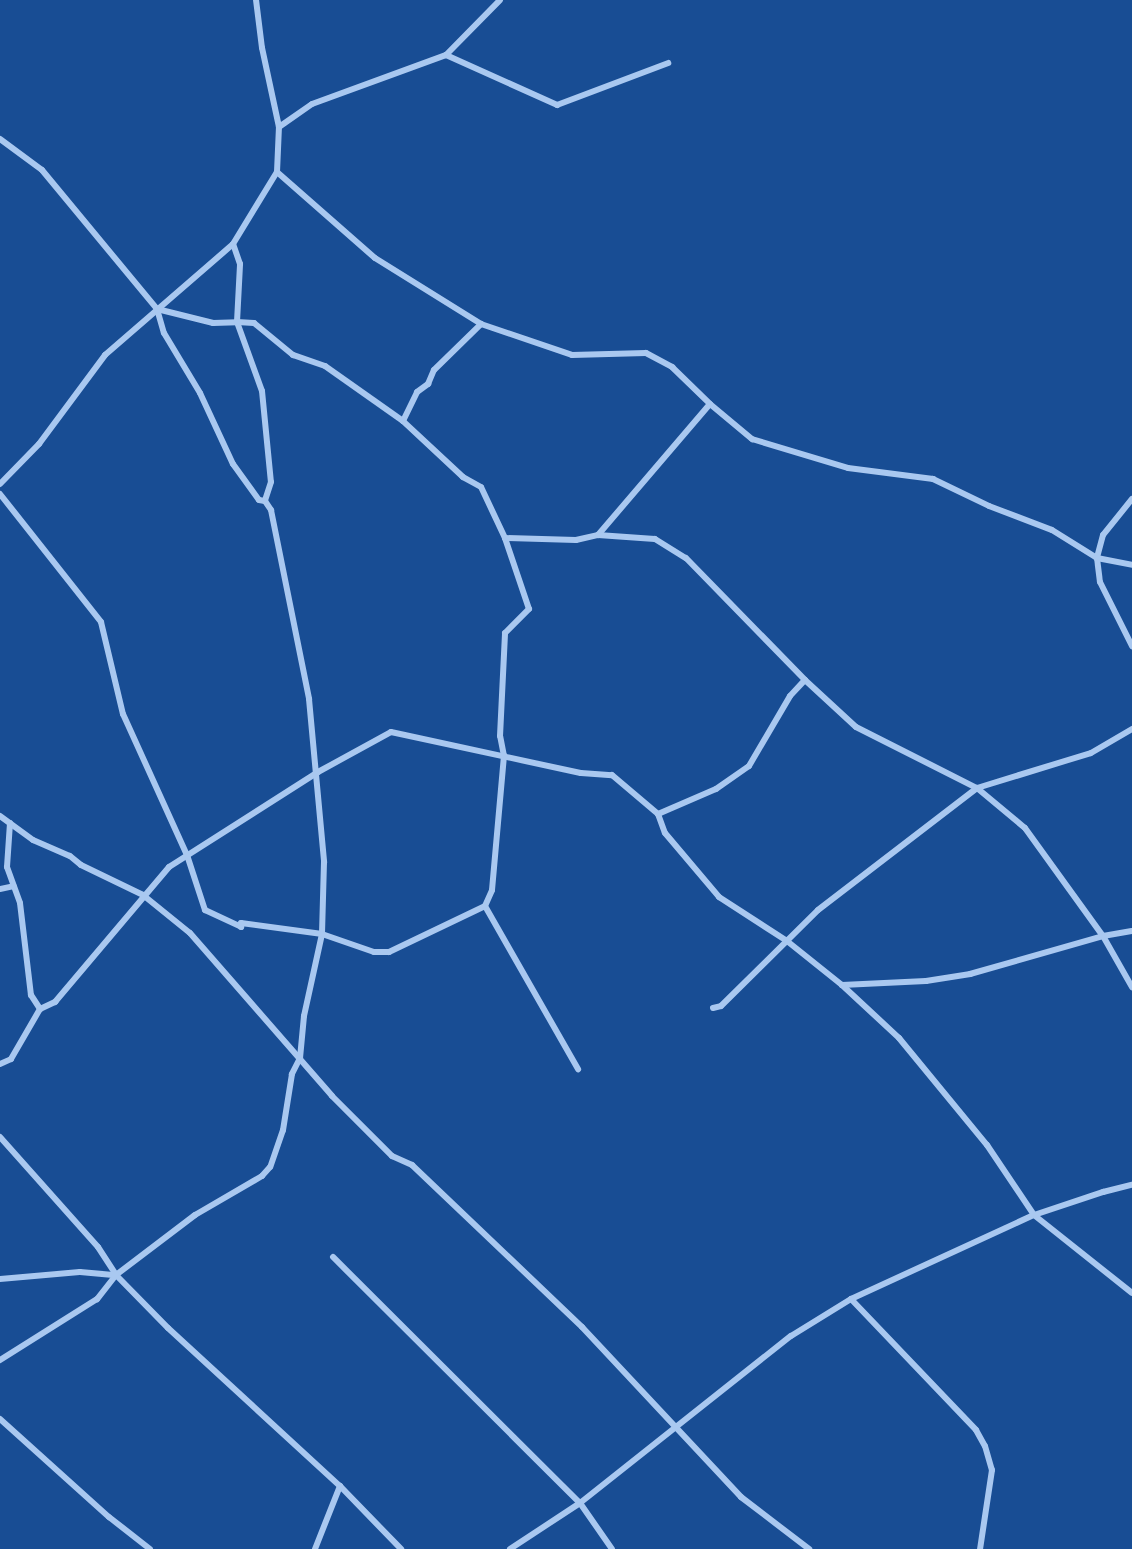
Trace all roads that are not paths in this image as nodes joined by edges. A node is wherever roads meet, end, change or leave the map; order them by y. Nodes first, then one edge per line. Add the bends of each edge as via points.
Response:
1 (256, 0) edge
2 (500, 0) edge
3 (446, 55) junction
4 (668, 63) dead end
5 (279, 128) junction
6 (0, 139) edge
7 (277, 172) junction
8 (233, 244) junction
9 (157, 309) junction
10 (237, 322) junction
11 (481, 324) junction
12 (710, 404) junction
13 (402, 421) junction
14 (0, 484) edge
15 (0, 494) edge
16 (1132, 499) edge
17 (265, 501) junction
18 (598, 535) junction
19 (505, 538) junction
20 (1097, 558) junction
21 (1132, 565) edge
22 (1132, 646) edge
23 (805, 680) junction
24 (1132, 729) edge
25 (504, 756) junction
26 (318, 772) junction
27 (977, 788) junction
28 (658, 814) junction
29 (0, 816) edge
30 (10, 823) junction
31 (187, 855) junction
32 (14, 886) junction
33 (0, 889) edge
34 (143, 895) junction
35 (485, 906) junction
36 (1132, 931) edge
37 (322, 934) junction
38 (1103, 936) junction
39 (787, 940) junction
40 (842, 984) junction
41 (1132, 986) edge
42 (713, 1008) dead end
43 (40, 1009) junction
44 (300, 1058) junction
45 (0, 1064) edge
46 (578, 1069) dead end
47 (0, 1137) edge
48 (1132, 1185) edge
49 (1035, 1215) junction
50 (333, 1257) dead end
51 (116, 1275) junction
52 (0, 1279) edge
53 (1132, 1293) edge
54 (851, 1299) junction
55 (0, 1360) edge
56 (0, 1419) edge
57 (676, 1426) junction
58 (340, 1486) junction
59 (580, 1503) junction
60 (150, 1549) edge
61 (315, 1549) edge
62 (401, 1549) edge
63 (510, 1549) edge
64 (612, 1549) edge
65 (809, 1549) edge
66 (980, 1549) edge

1 - 5 street
2 - 3 street
3 - 4 street via 557,105
3 - 5 street via 312,105
5 - 7 street
6 - 9 street via 42,170
7 - 8 street
7 - 11 street via 375,258
8 - 9 street
8 - 10 street via 240,264
9 - 10 street via 213,323
9 - 14 street via 105,355 39,444
9 - 17 street via 164,333 200,393 233,464 259,500
10 - 13 street via 254,323 293,355 325,366
10 - 17 street via 262,391 271,482
11 - 12 street via 572,354 645,353 672,367
11 - 13 street via 434,370
12 - 18 street
12 - 20 street via 752,439 848,468 933,479 1052,530
13 - 19 street via 463,477 481,487
15 - 31 street via 100,622 123,714
16 - 20 street via 1103,535
17 - 26 street via 271,510 309,699
18 - 19 street via 576,540
18 - 23 street via 655,539 686,558
19 - 25 street via 529,609 505,633 500,736
20 - 21 street
20 - 22 street via 1100,582
23 - 27 street via 856,727
23 - 28 street via 790,696 749,766 716,789
24 - 27 street via 1091,753
25 - 26 street via 391,732
25 - 28 street via 581,773 612,775
25 - 35 street via 492,890
26 - 31 street
26 - 37 street via 324,862
27 - 38 street via 1025,828
27 - 39 street via 818,909
28 - 39 street via 665,833 719,897
29 - 30 street
30 - 32 street via 7,867
30 - 34 street via 33,840
31 - 34 street via 169,867
31 - 37 street via 205,910 241,927 241,923
32 - 33 street
32 - 43 street via 20,903 31,995
34 - 43 street via 55,1002
34 - 44 street via 190,933
35 - 37 street via 389,952 374,952
35 - 46 street
36 - 38 street
37 - 44 street via 304,1016
38 - 40 street via 970,974 926,981
38 - 41 street
39 - 40 street
39 - 42 street via 721,1006
40 - 49 street via 899,1038 987,1145
43 - 45 street via 11,1059
44 - 51 street via 292,1074 283,1130 270,1167 195,1215
44 - 57 street via 392,1156 412,1165 582,1327
47 - 51 street via 98,1247
48 - 49 street
49 - 53 street
49 - 54 street
50 - 59 street
51 - 52 street via 80,1272
51 - 55 street via 98,1299
51 - 58 street
54 - 57 street via 791,1336
54 - 66 street via 976,1430 985,1446 992,1470
56 - 60 street
57 - 59 street
57 - 65 street via 741,1497
58 - 61 street
58 - 62 street
59 - 63 street
59 - 64 street

